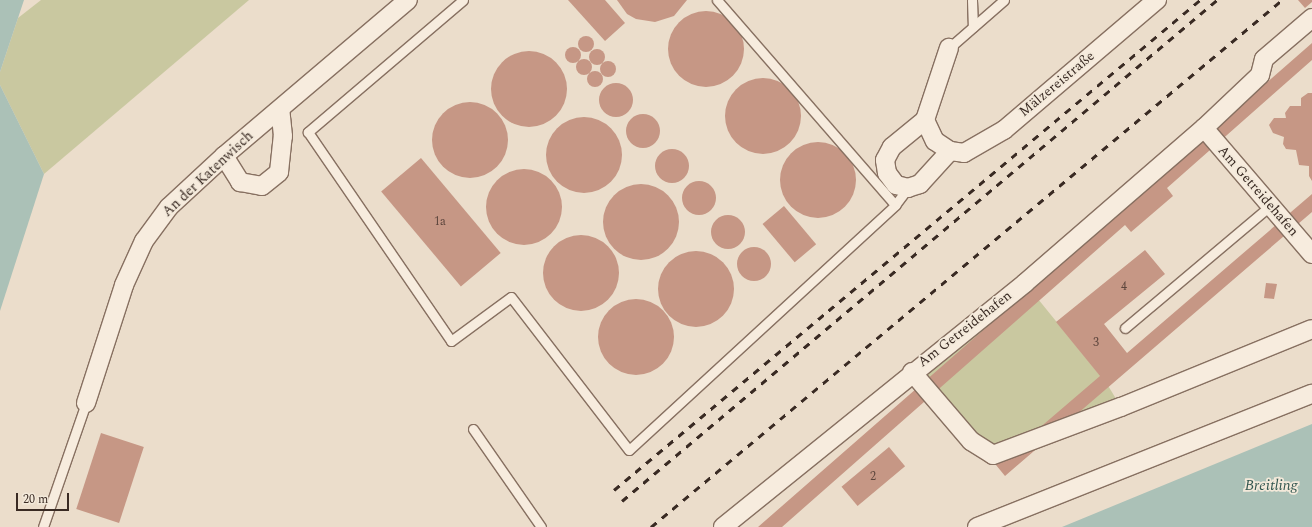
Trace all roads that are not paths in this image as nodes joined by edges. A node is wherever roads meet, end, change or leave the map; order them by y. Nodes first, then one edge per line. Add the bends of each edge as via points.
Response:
1 (408, 0) edge
2 (463, 0) edge
3 (717, 0) edge
4 (972, 0) edge
5 (1004, 0) edge
6 (1157, 0) edge
7 (1312, 18) edge
8 (973, 27) junction
9 (949, 48) joint
10 (280, 109) junction
11 (925, 120) junction
12 (1204, 128) junction
13 (950, 151) junction
14 (224, 156) junction
15 (908, 188) junction
16 (895, 205) junction
17 (1270, 206) junction
18 (1312, 254) edge
19 (1125, 328) dead end
20 (1312, 329) edge
21 (912, 372) junction
22 (1312, 394) edge
23 (86, 403) joint
24 (473, 429) dead end
25 (43, 527) edge
26 (541, 527) edge
27 (723, 527) edge
28 (976, 527) edge

1 - 10 street, An der Katenwisch
2 - 16 lane via 308,132 451,341 511,297 629,450
3 - 16 lane
4 - 8 lane
5 - 8 lane
6 - 13 street, Mälzereistraße via 1004,130 964,153
7 - 12 street, Am Getreidehafen via 1264,59 1260,75
8 - 9 lane
9 - 11 street
10 - 14 street, An der Katenwisch
10 - 14 street via 283,136 279,172 262,186 240,182
11 - 13 street via 935,141
11 - 15 street via 892,147 886,160 887,173 896,185
12 - 17 street, Am Getreidehafen
12 - 21 street, Am Getreidehafen via 1025,283
13 - 15 street via 920,184
14 - 23 street, An der Katenwisch via 170,206 144,241 124,285
15 - 16 lane
17 - 18 street, Am Getreidehafen
17 - 19 lane
20 - 21 street, Am Getreidehafen via 1121,407 993,455 970,441
21 - 27 street
22 - 28 street
23 - 25 lane
24 - 26 lane

